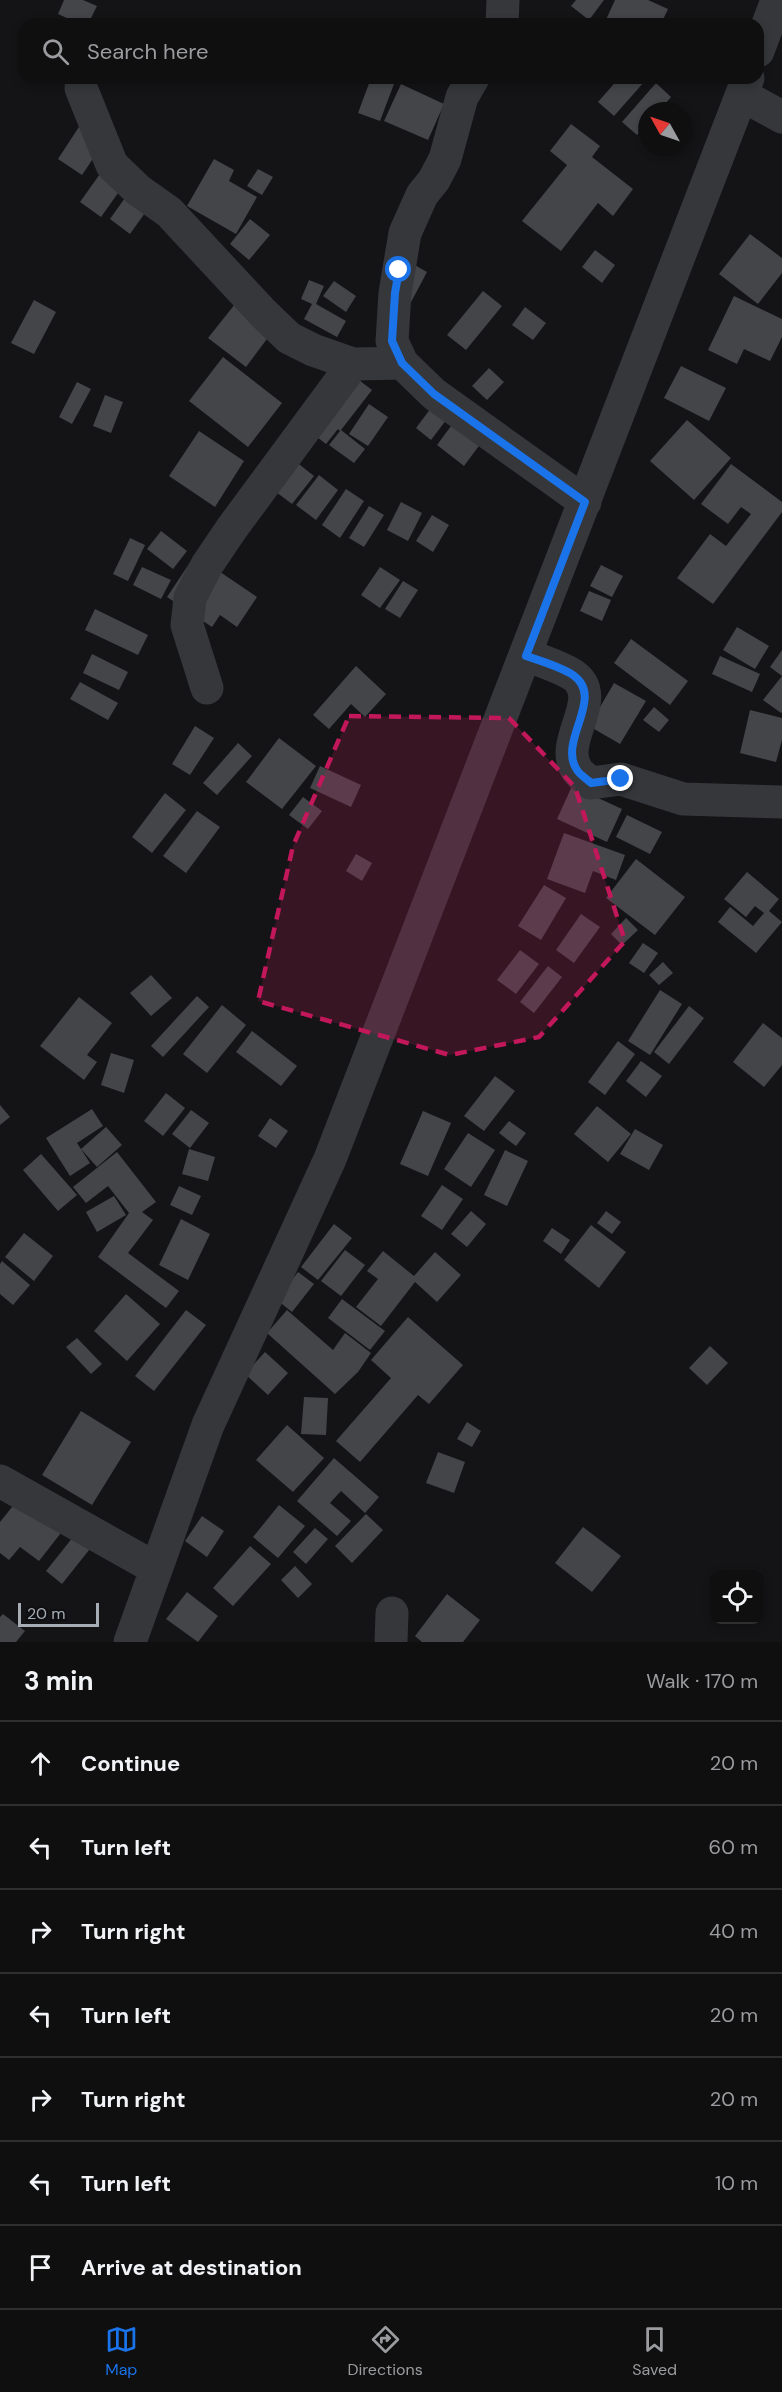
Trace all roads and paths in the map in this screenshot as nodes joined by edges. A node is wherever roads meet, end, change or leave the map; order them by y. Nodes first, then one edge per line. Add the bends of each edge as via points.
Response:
1 (503, 0) edge
2 (777, 0) edge
3 (502, 18) edge
4 (764, 35) edge
5 (470, 84) edge
6 (745, 87) edge
7 (81, 88) dead end
8 (782, 117) edge
9 (402, 363) junction
10 (353, 364) junction
11 (585, 502) junction
12 (526, 656) junction
13 (207, 688) dead end
14 (782, 802) edge
15 (0, 1480) edge
16 (155, 1568) junction
17 (130, 1642) edge

1 - 3 street
2 - 4 street
5 - 9 street via 462,97 445,159 422,195 405,233 392,341
6 - 8 street
6 - 11 street
7 - 10 street via 112,165 169,212 289,338
9 - 10 street
9 - 11 street via 434,394
10 - 13 street via 232,528 190,598 187,625
11 - 12 street
12 - 14 street via 573,676 583,686 585,695 574,737 573,759 577,770 591,783 621,779 683,799
12 - 16 street via 330,1159 208,1425
15 - 16 street
16 - 17 street

